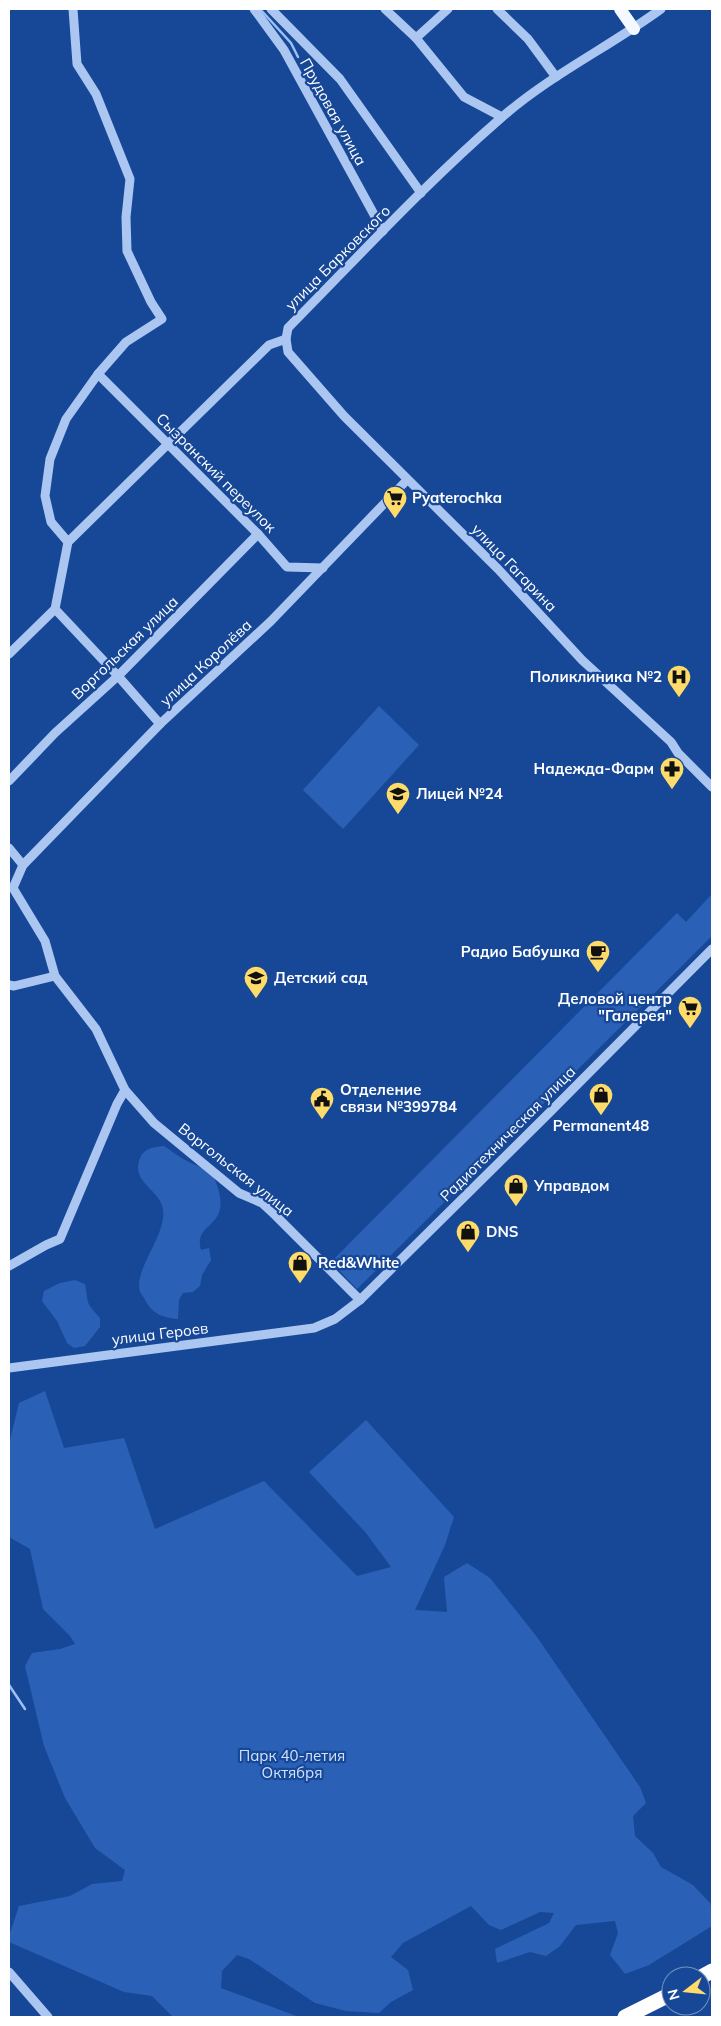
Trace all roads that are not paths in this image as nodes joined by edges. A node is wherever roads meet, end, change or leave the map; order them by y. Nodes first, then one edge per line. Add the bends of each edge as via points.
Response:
1 (73, 9) edge
2 (254, 9) edge
3 (271, 9) edge
4 (385, 9) edge
5 (448, 9) edge
6 (498, 9) edge
7 (620, 9) edge
8 (661, 9) edge
9 (634, 29) junction
10 (416, 38) junction
11 (556, 77) junction
12 (502, 117) junction
13 (421, 193) junction
14 (383, 232) junction
15 (286, 339) junction
16 (98, 374) junction
17 (168, 443) junction
18 (407, 480) junction
19 (258, 534) junction
20 (68, 542) junction
21 (323, 568) junction
22 (55, 609) junction
23 (9, 654) edge
24 (118, 676) junction
25 (160, 724) junction
26 (9, 781) edge
27 (712, 787) edge
28 (9, 848) edge
29 (23, 865) junction
30 (712, 949) edge
31 (55, 976) junction
32 (9, 985) edge
33 (125, 1090) junction
34 (9, 1266) edge
35 (360, 1300) junction
36 (314, 1328) joint
37 (9, 1368) edge
38 (9, 1972) edge
39 (661, 1999) edge
40 (48, 2017) edge
41 (625, 2017) edge

1 - 16 street via 77,64 96,94 130,179 127,251 162,319 126,342
2 - 14 street, Прудовая улица via 284,50
3 - 13 street, Прудовая улица via 340,79
4 - 10 street
5 - 10 street
6 - 11 street via 528,39
7 - 9 main road
8 - 9 street, улица Барковского
9 - 11 street, улица Барковского
10 - 12 street via 464,97
11 - 12 street, улица Барковского
12 - 13 street, улица Барковского
13 - 14 street, улица Барковского
14 - 15 street, улица Барковского via 288,328
15 - 17 street via 269,345
15 - 18 street, улица Гагарина via 292,357
16 - 17 street, Сызранский переулок
16 - 20 street via 66,419 50,459 45,496 51,522
17 - 19 street, Сызранский переулок
17 - 20 street
18 - 21 street, улица Королёва
18 - 27 street, улица Гагарина via 498,569 582,660 671,742
19 - 21 street, Сызранский переулок via 287,567
19 - 24 street, Воргольская улица
20 - 22 street
21 - 25 street, улица Королёва
22 - 23 street
22 - 24 street
24 - 25 street
24 - 26 street, Воргольская улица via 55,733
25 - 29 street, улица Королёва
28 - 29 street
29 - 31 street, Воргольская улица via 13,888 46,940
30 - 35 street, Радиотехническая улица
31 - 32 street
31 - 33 street, Воргольская улица via 96,1029
33 - 34 street via 60,1239
33 - 35 street, Воргольская улица via 154,1123 239,1193 262,1203 276,1214
35 - 36 street, Радиотехническая улица via 335,1319
36 - 37 street, улица Героев
38 - 40 street
39 - 41 highway

